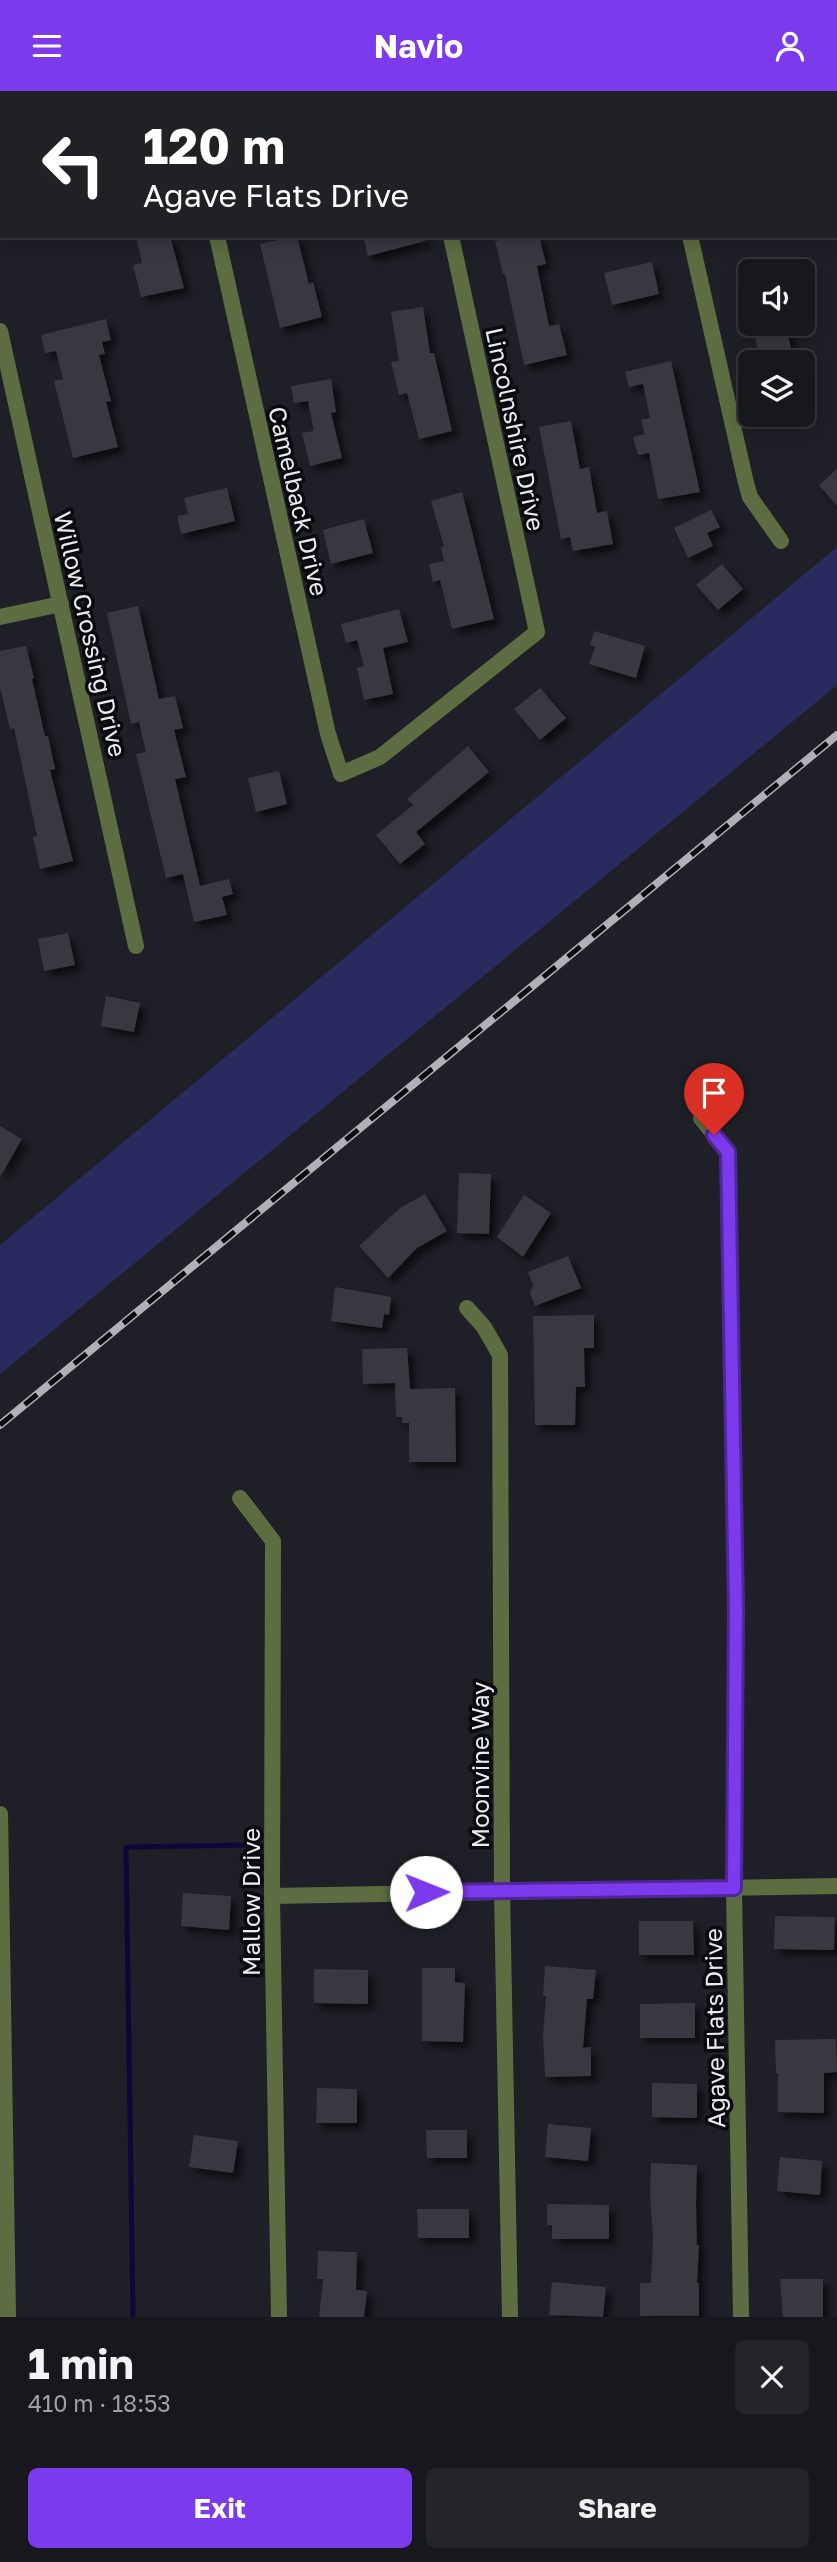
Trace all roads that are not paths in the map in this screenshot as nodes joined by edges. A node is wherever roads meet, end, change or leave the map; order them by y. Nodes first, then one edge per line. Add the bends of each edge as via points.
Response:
1 (217, 238) edge
2 (451, 238) edge
3 (690, 238) edge
4 (0, 331) edge
5 (781, 541) dead end
6 (61, 604) junction
7 (0, 617) edge
8 (537, 632) joint
9 (136, 946) dead end
10 (701, 1118) dead end
11 (467, 1308) dead end
12 (240, 1498) dead end
13 (0, 1814) edge
14 (837, 1885) edge
15 (734, 1888) junction
16 (502, 1891) junction
17 (272, 1896) junction
18 (4, 2269) edge
19 (8, 2317) edge
20 (279, 2317) edge
21 (509, 2317) edge
22 (741, 2317) edge

1 - 8 street, Camelback Drive via 328,734 341,774 380,757
2 - 8 street, Lincolnshire Drive
3 - 5 street via 750,497
4 - 6 street, Willow Crossing Drive
6 - 7 street
6 - 9 street, Willow Crossing Drive
10 - 15 street, Agave Flats Drive via 728,1152 736,1609
11 - 16 street, Moonvine Way via 500,1355
12 - 17 street, Mallow Drive via 273,1541
13 - 18 street
14 - 15 street
15 - 16 street
15 - 22 street, Agave Flats Drive
16 - 17 street
16 - 21 street, Moonvine Way
17 - 20 street, Mallow Drive
18 - 19 street

